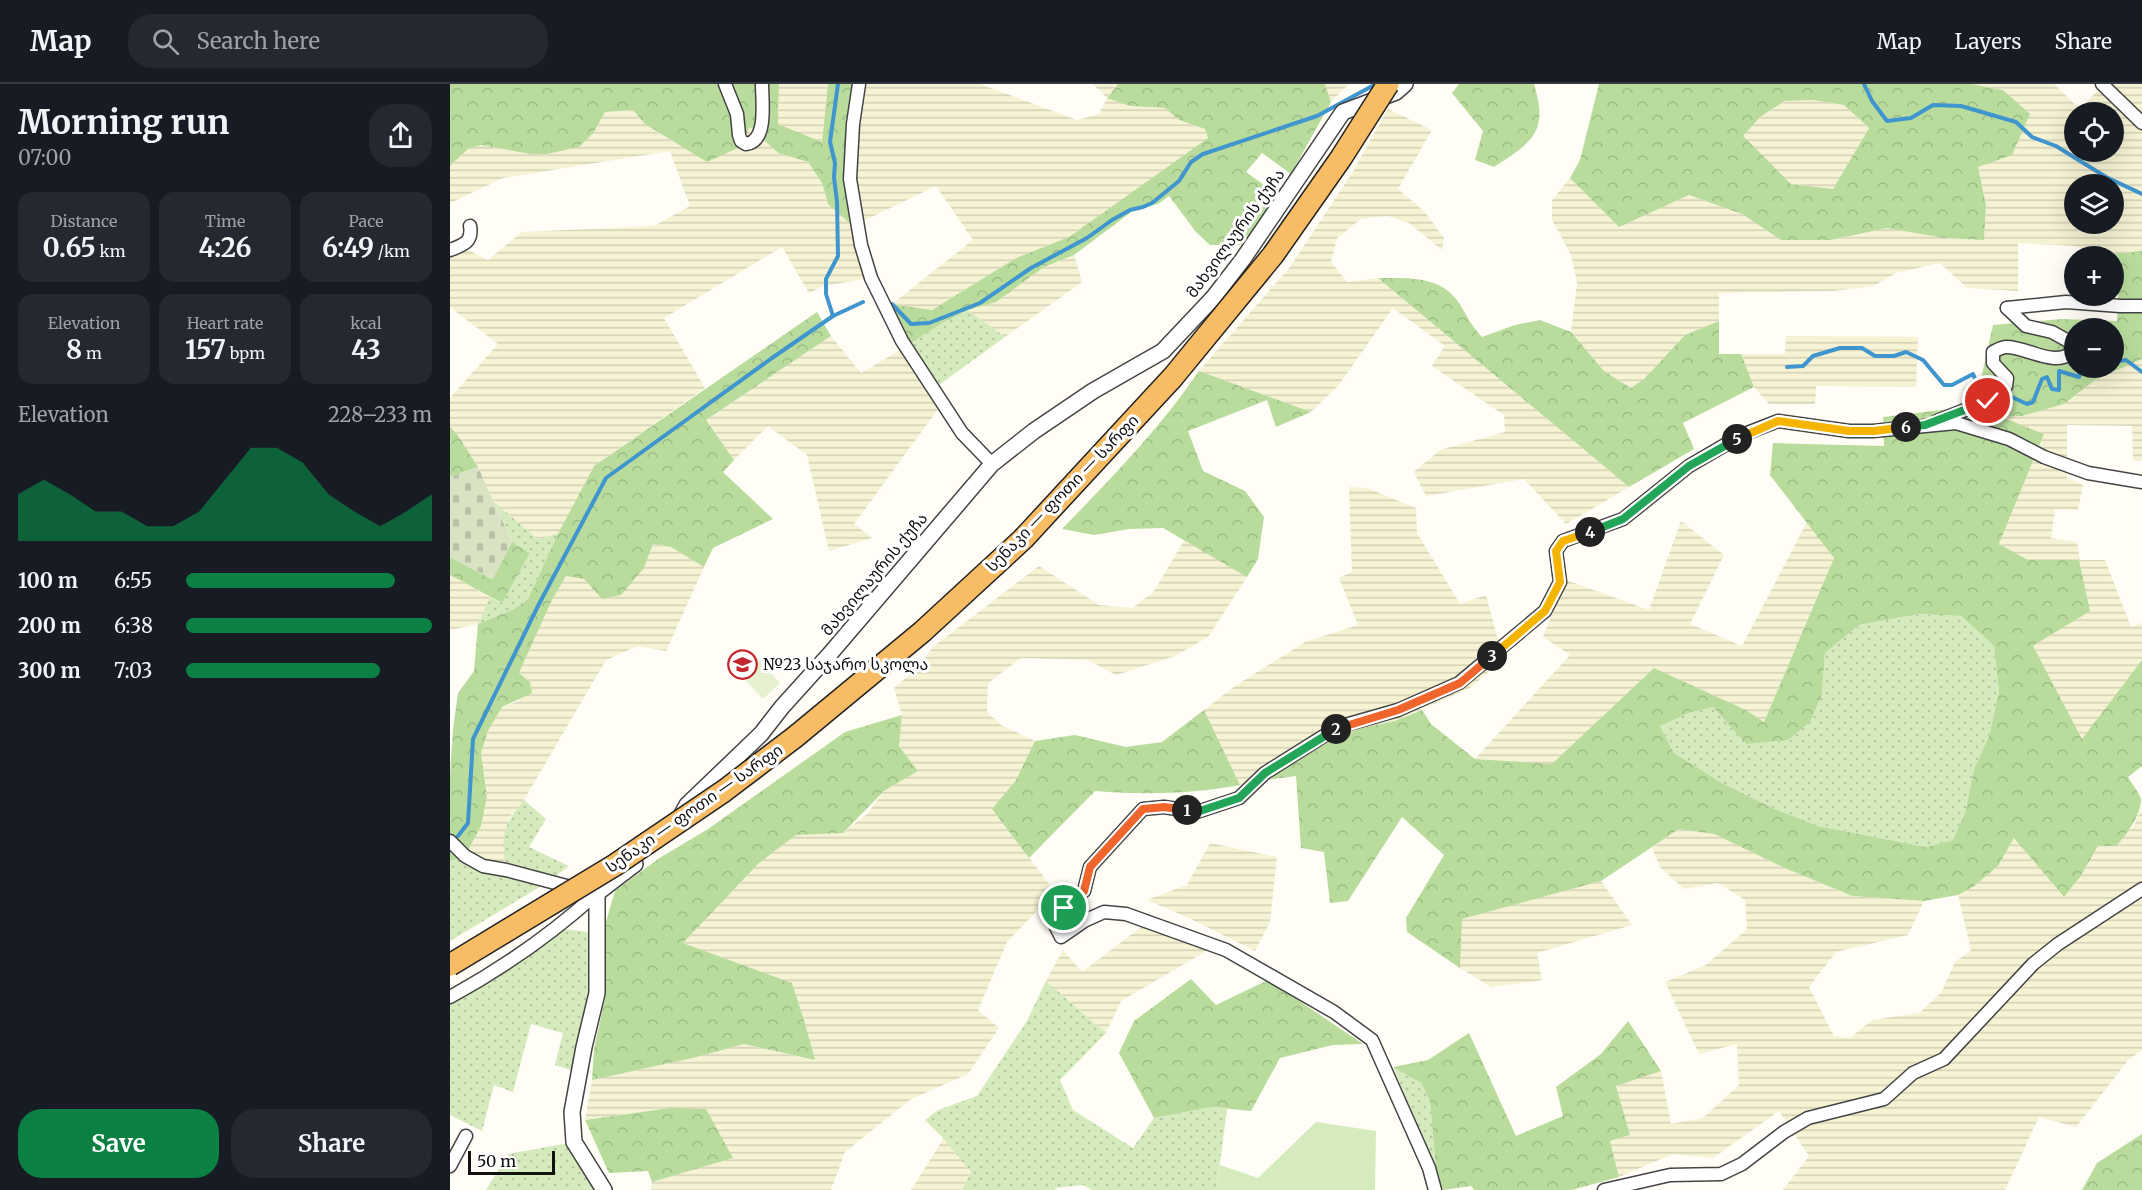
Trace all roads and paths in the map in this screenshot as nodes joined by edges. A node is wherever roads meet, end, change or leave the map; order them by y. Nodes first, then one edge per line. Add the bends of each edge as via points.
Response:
1 (725, 84) edge
2 (762, 84) edge
3 (859, 84) edge
4 (1388, 84) edge
5 (1405, 84) edge
6 (2102, 84) edge
7 (2142, 123) edge
8 (470, 226) dead end
9 (450, 250) edge
10 (2142, 306) edge
11 (1925, 425) junction
12 (992, 464) junction
13 (2142, 482) edge
14 (450, 841) edge
15 (2142, 889) edge
16 (597, 893) junction
17 (450, 965) edge
18 (450, 997) edge
19 (466, 1136) dead end
20 (450, 1166) edge
21 (604, 1190) edge
22 (1435, 1190) edge
23 (1604, 1190) edge

1 - 2 street via 737,114 741,141 746,144 760,136
3 - 12 street via 850,179 871,278 902,341 962,433
4 - 17 highway, სენაკი — ფოთი — სარფი, bridge via 1273,255 1173,377 1023,539 922,632 724,791 615,865
5 - 12 street, მახვილაურის ქუჩა via 1396,92 1343,112 1243,259 1163,351 1093,391
6 - 7 street
8 - 9 street via 469,241
10 - 11 street via 2066,302 2007,308 2026,326 2052,332 2070,342 2072,353 2066,357 2046,357 2004,347 1993,352 1993,363 2007,378 2006,386 1988,401
11 - 13 street via 1956,423 2009,439 2088,473
11 - 22 street via 1849,431 1778,421 1743,435 1689,466 1623,519 1563,541 1556,551 1560,582 1545,611 1460,683 1398,710 1338,727 1265,773 1239,798 1197,812 1164,807 1143,809 1090,867 1084,891 1064,908 1056,927 1061,937 1104,912 1126,914 1226,950 1350,1022 1372,1040
12 - 16 street, მახვილაურის ქუჩა via 761,734 687,805 648,855
14 - 16 street via 483,866
15 - 23 street via 2050,951 1944,1059 1913,1073 1884,1099 1808,1118 1721,1174 1670,1175
16 - 18 street via 566,921 492,974
16 - 21 street via 597,993 572,1112 574,1142
19 - 20 street

